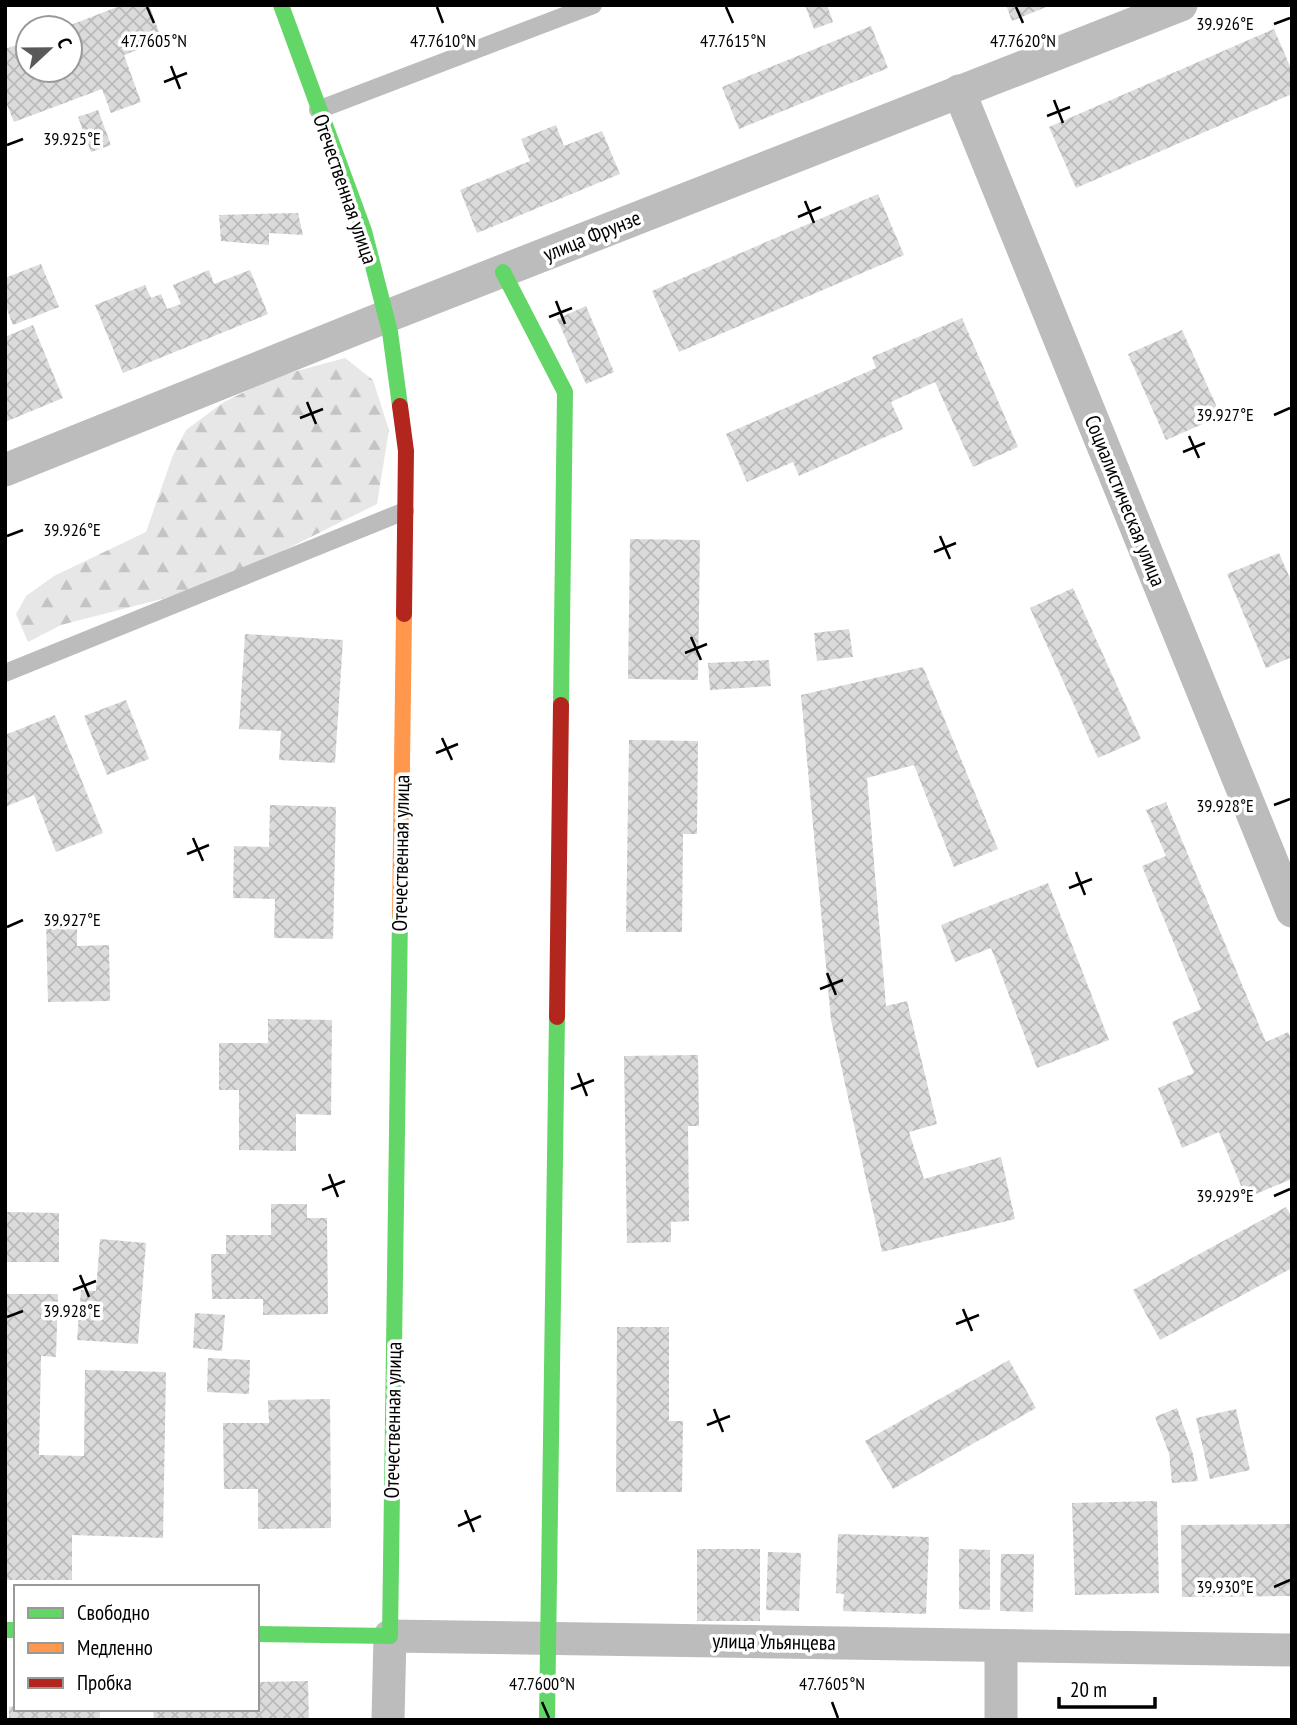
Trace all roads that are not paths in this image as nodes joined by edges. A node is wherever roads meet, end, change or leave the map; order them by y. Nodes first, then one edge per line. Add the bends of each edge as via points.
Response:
1 (281, 5) edge
2 (593, 5) edge
3 (1181, 5) edge
4 (959, 90) junction
5 (318, 110) junction
6 (503, 272) junction
7 (385, 317) junction
8 (5, 470) edge
9 (405, 511) junction
10 (5, 673) edge
11 (1292, 911) edge
12 (259, 1634) edge
13 (390, 1636) junction
14 (549, 1639) junction
15 (1001, 1646) junction
16 (1292, 1650) edge
17 (388, 1720) edge
18 (547, 1720) edge
19 (1000, 1720) edge

1 - 5 street, Отечественная улица
2 - 5 lane
3 - 4 street, улица Фрунзе
4 - 6 street, улица Фрунзе
4 - 11 street, Социалистическая улица
5 - 7 street, Отечественная улица via 364,231
6 - 7 street, улица Фрунзе
6 - 14 street via 565,392
7 - 8 street, улица Фрунзе
7 - 9 street, Отечественная улица via 406,451
9 - 10 lane
9 - 13 street, Отечественная улица
12 - 13 street, улица Ульянцева
13 - 14 street, улица Ульянцева
13 - 17 street, Отечественная улица
14 - 15 street, улица Ульянцева
14 - 18 street
15 - 16 street, улица Ульянцева
15 - 19 street

